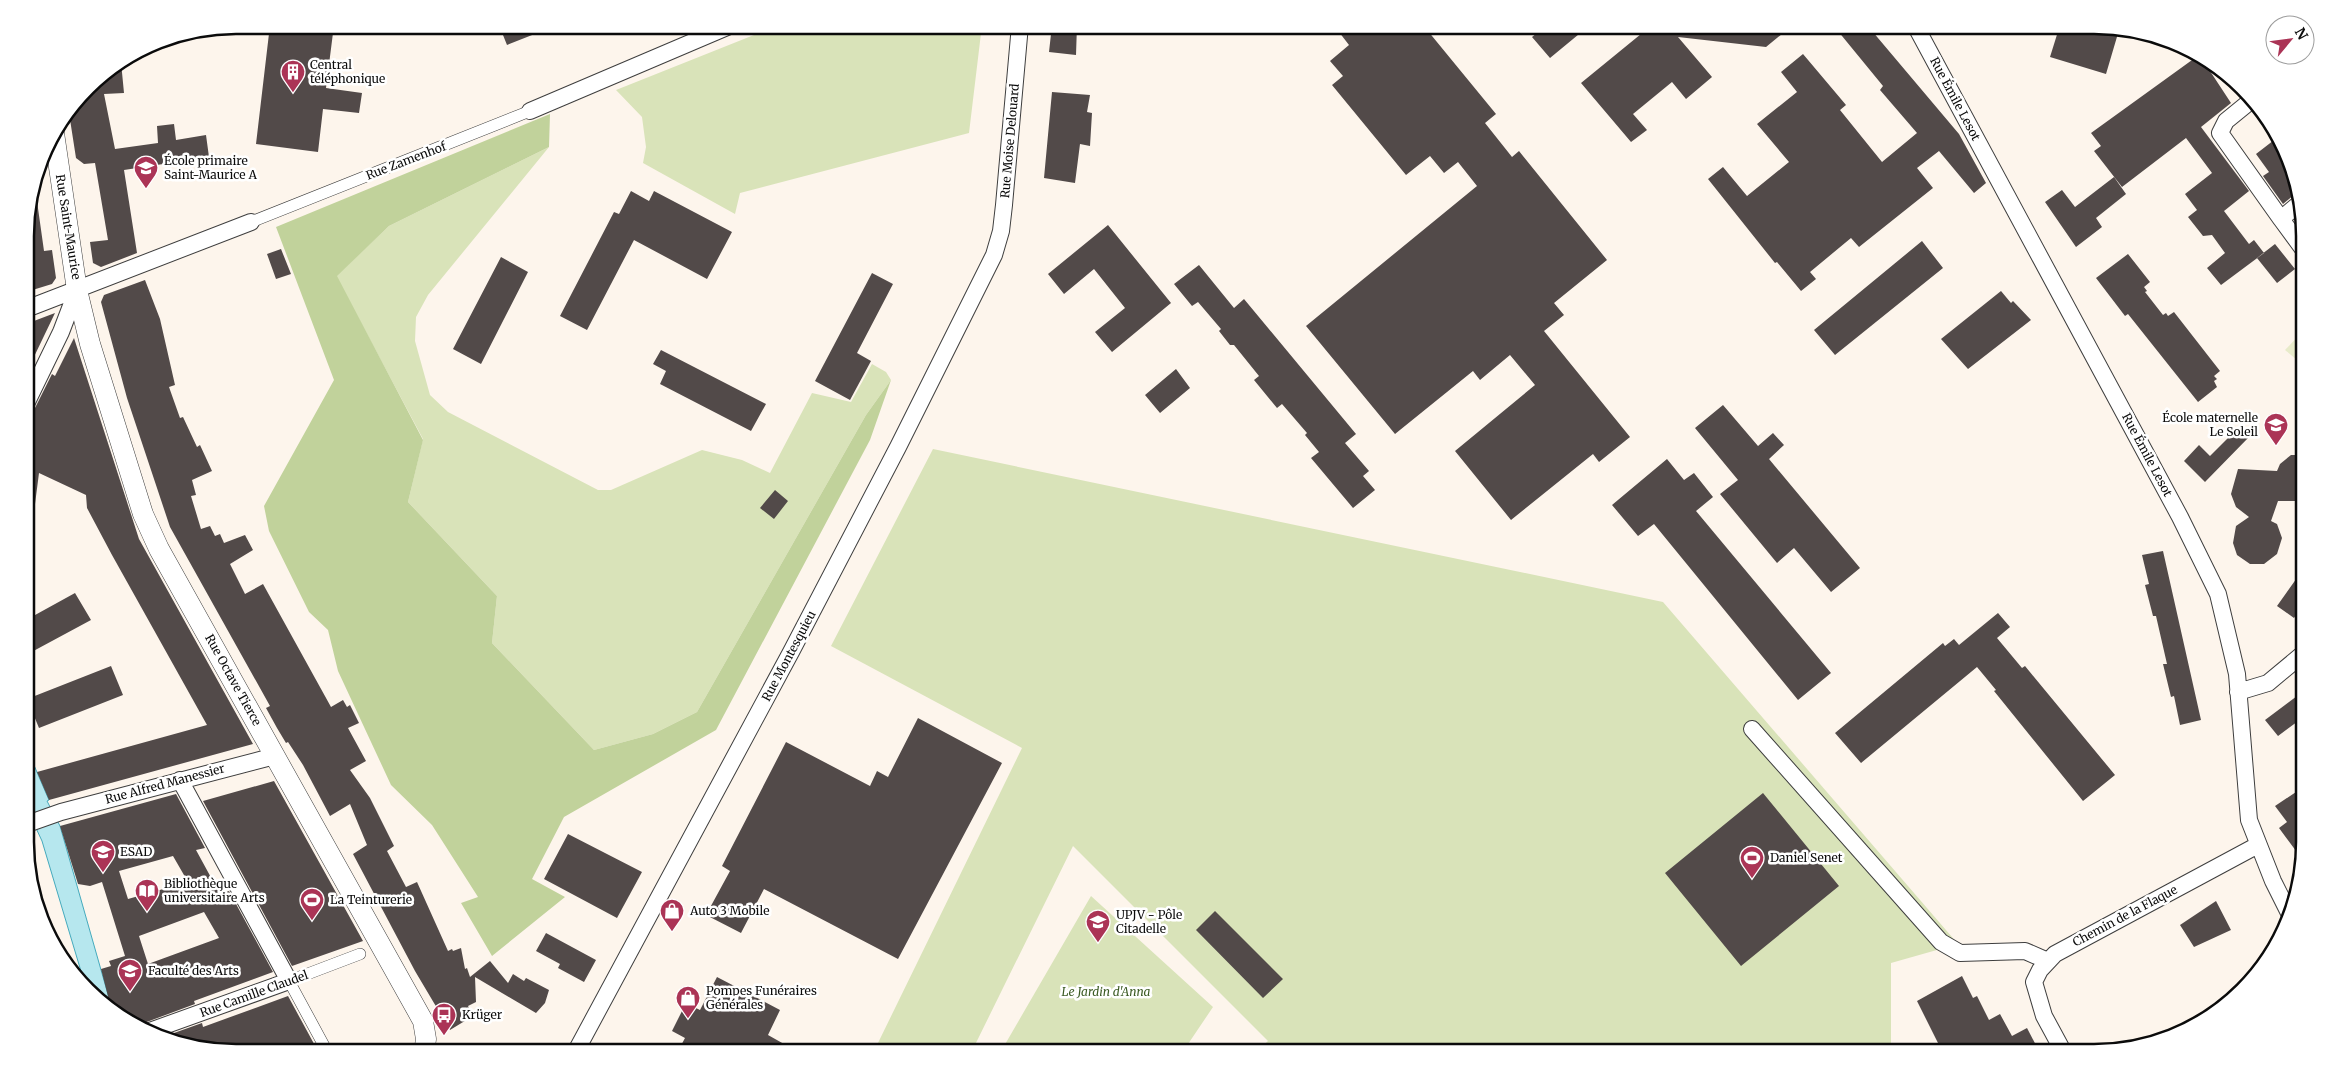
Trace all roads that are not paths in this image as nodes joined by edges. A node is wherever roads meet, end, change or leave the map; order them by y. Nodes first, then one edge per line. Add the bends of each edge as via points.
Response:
1 (711, 34) edge
2 (1019, 34) edge
3 (1920, 34) edge
4 (2247, 104) edge
5 (530, 111) joint
6 (56, 145) edge
7 (2295, 208) edge
8 (2281, 219) junction
9 (251, 222) joint
10 (2296, 239) edge
11 (994, 255) joint
12 (77, 290) junction
13 (34, 306) edge
14 (34, 388) edge
15 (2296, 660) edge
16 (2238, 692) junction
17 (1752, 729) dead end
18 (275, 756) junction
19 (180, 780) junction
20 (34, 822) edge
21 (2258, 845) junction
22 (2286, 907) edge
23 (360, 954) dead end
24 (2048, 961) junction
25 (290, 981) junction
26 (157, 1028) edge
27 (323, 1044) edge
28 (425, 1044) edge
29 (580, 1044) edge
30 (2059, 1044) edge

1 - 5 street, Rue Zamenhof
2 - 11 street, Rue Moise Delouard via 1004,205
3 - 16 street, Rue Émile Lesot via 2180,516 2218,594
4 - 8 street via 2226,121 2220,133
5 - 9 street, Rue Zamenhof
6 - 12 street, Rue Saint-Maurice
7 - 8 street
8 - 10 street
9 - 12 street, Rue Zamenhof
11 - 29 street, Rue Montesquieu via 791,652
12 - 13 street, Rue Zamenhof
12 - 14 street
12 - 18 street, Rue Octave Tierce via 93,354 143,514 159,549
15 - 16 street via 2268,683
16 - 21 street, Rue Émile Lesot via 2249,820
17 - 24 street via 1941,942 1960,953 2025,951
18 - 19 street, Rue Alfred Manessier
18 - 28 street, Rue Octave Tierce via 423,1021
19 - 20 street, Rue Alfred Manessier
19 - 25 street
21 - 22 street, Rue Émile Lesot
21 - 24 street, Chemin de la Flaque via 2055,954
23 - 25 street, Rue Camille Claudel
24 - 30 street, Chemin de la Flaque via 2034,982 2044,1016
25 - 26 street, Rue Camille Claudel
25 - 27 street

